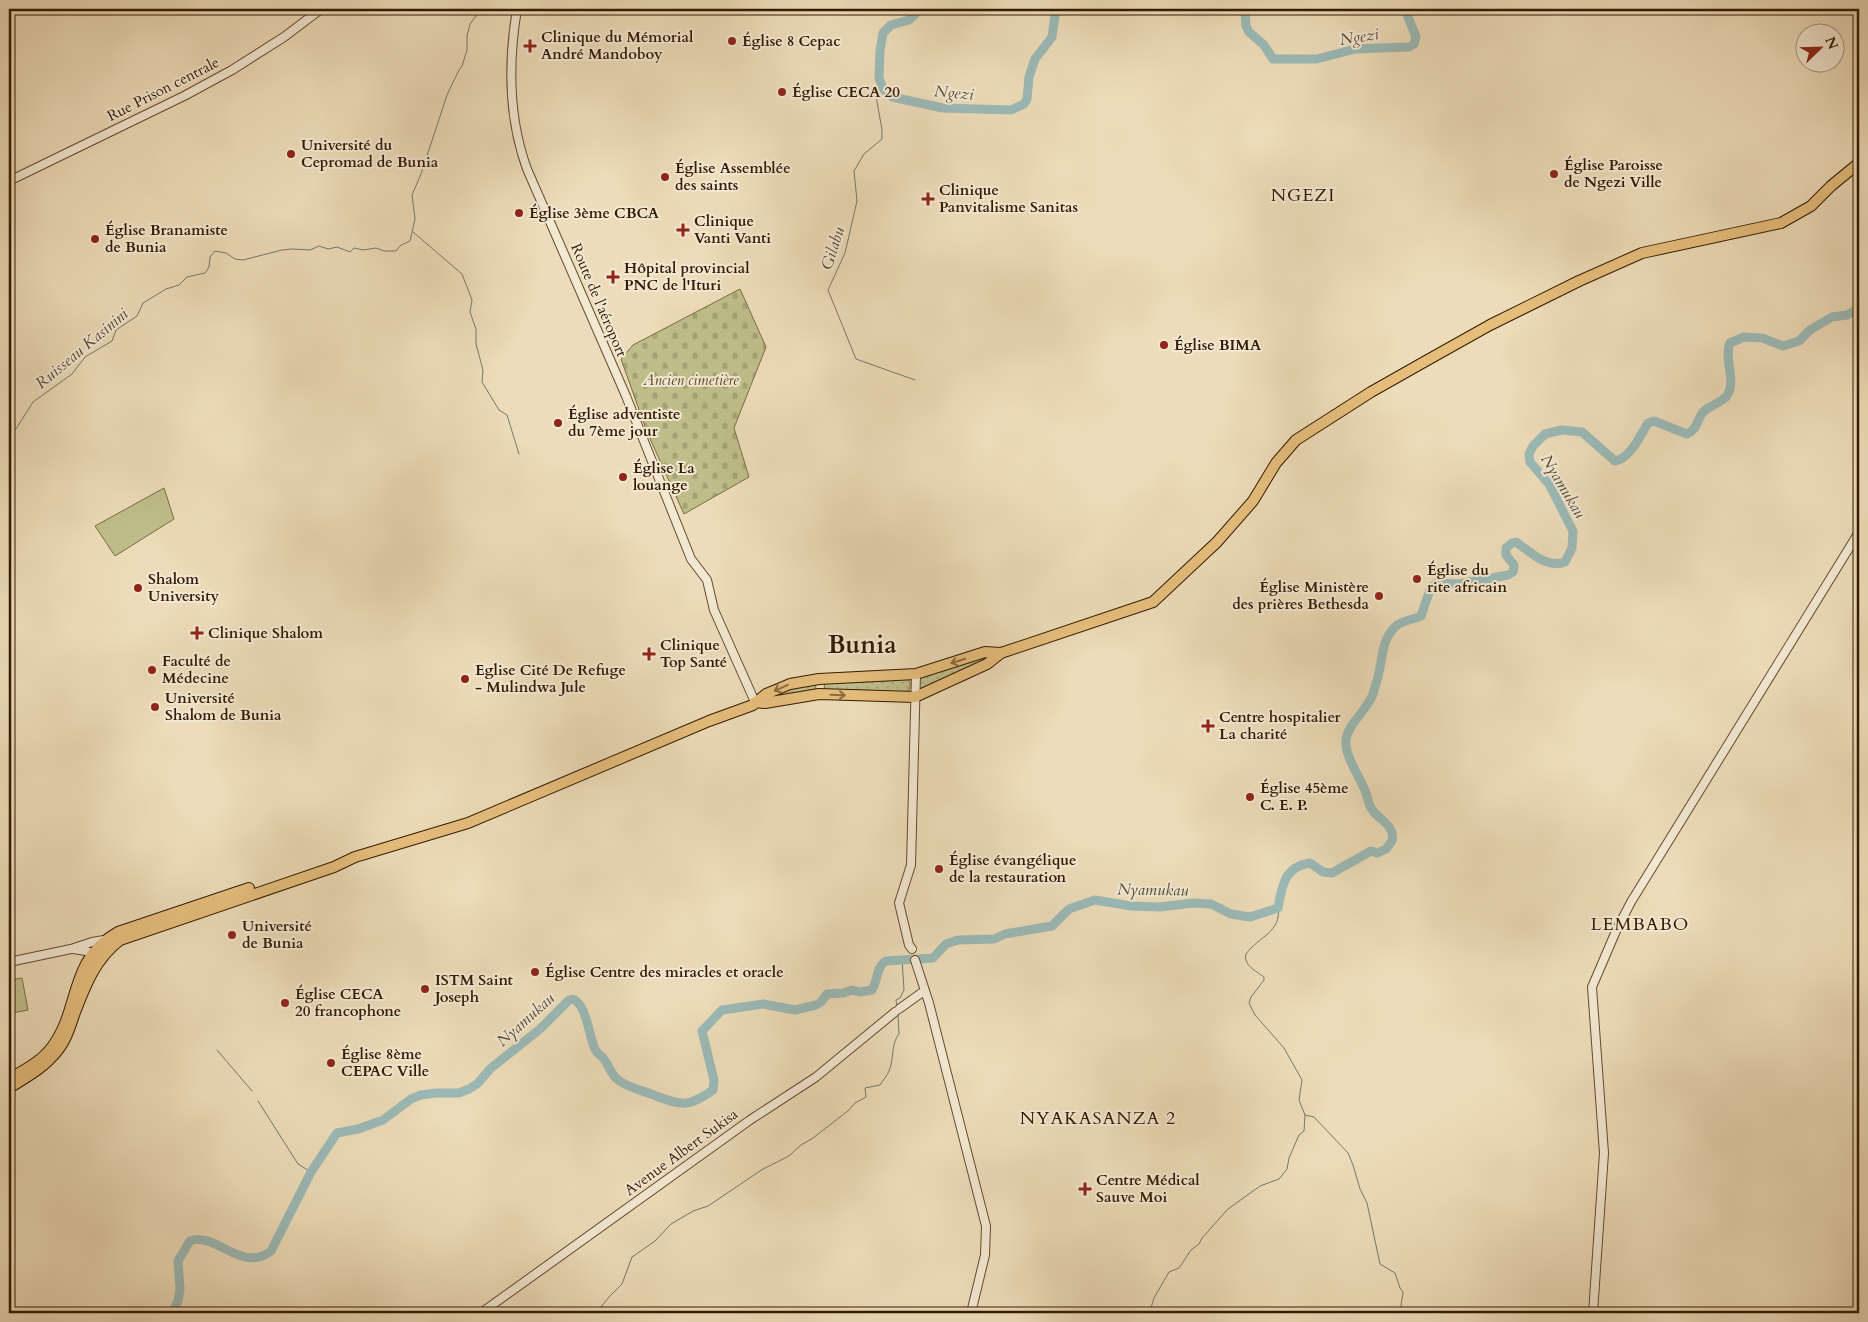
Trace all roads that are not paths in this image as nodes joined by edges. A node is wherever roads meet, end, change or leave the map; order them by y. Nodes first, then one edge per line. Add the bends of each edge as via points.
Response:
1 (320, 9) edge
2 (517, 9) edge
3 (1859, 163) edge
4 (9, 181) edge
5 (1859, 532) edge
6 (1001, 653) junction
7 (916, 674) junction
8 (819, 679) junction
9 (819, 694) junction
10 (915, 697) junction
11 (755, 702) junction
12 (108, 943) junction
13 (71, 949) junction
14 (912, 949) dead end
15 (98, 954) junction
16 (9, 962) edge
17 (916, 963) dead end
18 (924, 991) junction
19 (9, 1079) edge
20 (9, 1088) edge
21 (481, 1313) edge
22 (971, 1313) edge
23 (1593, 1313) edge

1 - 4 street, Rue Prison centrale via 280,40 189,94
2 - 11 street, Route de l'aéroport via 511,72 520,150 626,396 691,559 707,580 714,610
3 - 6 main road via 1811,206 1780,223 1642,253 1490,325 1372,392 1296,440 1276,463 1253,501 1217,542 1152,602
5 - 23 street via 1631,902 1592,987 1604,1153
6 -> 7 main road via 985,652
6 - 10 main road via 987,664
7 - 8 main road
7 - 10 street
8 - 9 main road
8 -> 11 main road via 790,684
9 -> 10 main road
9 - 11 main road
10 - 14 street via 911,865 899,903
11 - 12 main road via 468,823 332,861 232,894 118,932
12 - 13 street via 92,942
12 - 15 main road
13 - 15 street
13 - 16 street
15 - 19 main road via 83,970 63,1028 52,1047 38,1061
15 - 20 main road via 59,1049 44,1066
17 - 18 street
18 - 21 street, Avenue Albert Sukisa via 816,1077 750,1120
18 - 22 street via 986,1226 986,1255

